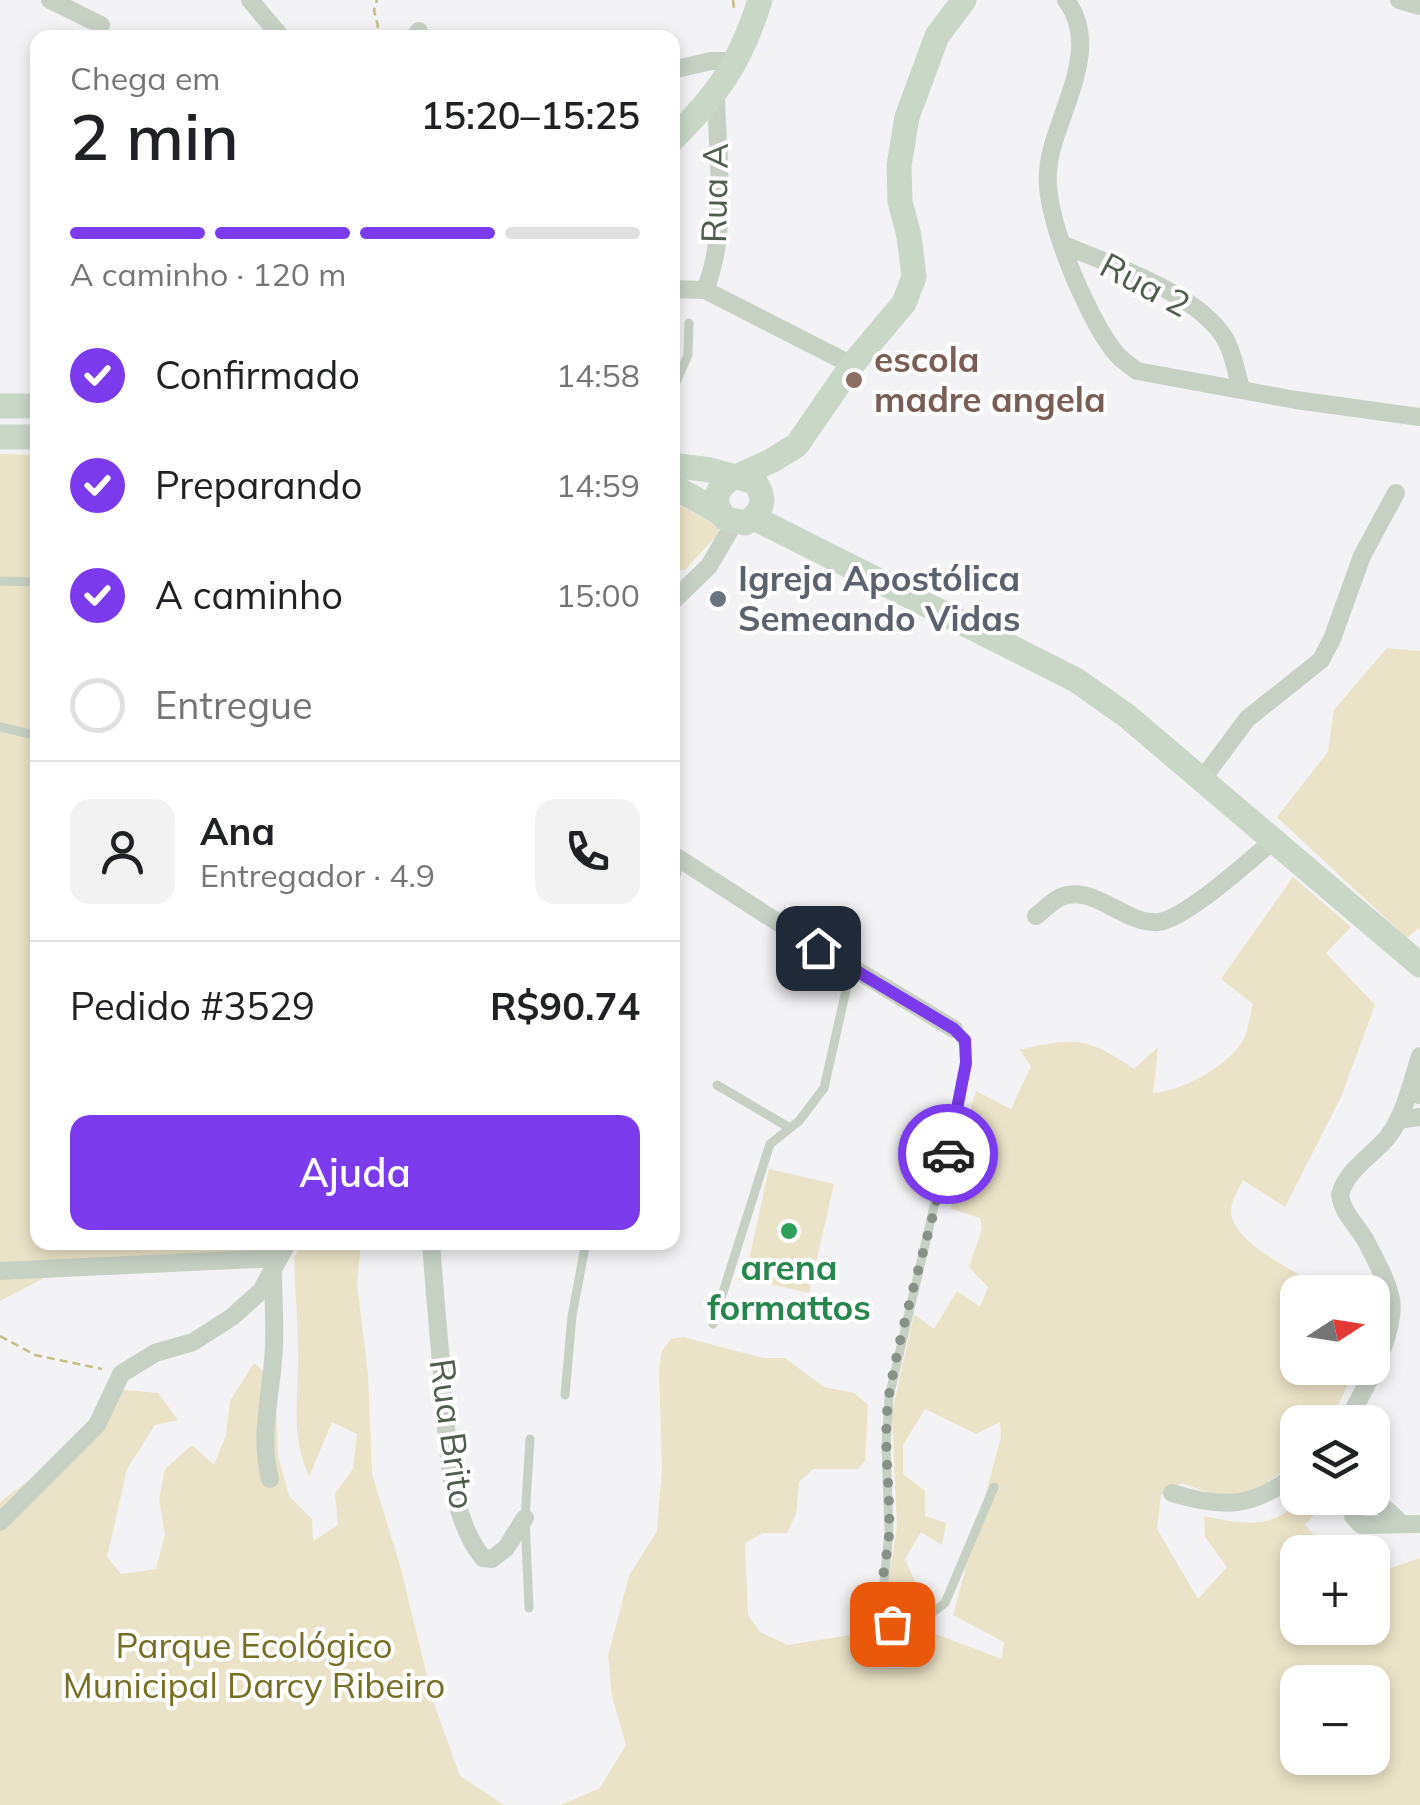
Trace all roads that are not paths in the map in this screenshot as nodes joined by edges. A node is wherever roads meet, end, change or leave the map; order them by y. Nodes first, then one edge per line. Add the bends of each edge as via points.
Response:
1 (50, 0) edge
2 (250, 0) edge
3 (760, 0) edge
4 (964, 0) edge
5 (1066, 0) edge
6 (1399, 0) edge
7 (1420, 6) edge
8 (101, 24) dead end
9 (275, 30) edge
10 (736, 60) junction
11 (680, 68) edge
12 (716, 95) junction
13 (680, 132) edge
14 (1064, 245) junction
15 (680, 289) edge
16 (705, 290) junction
17 (689, 324) dead end
18 (852, 365) junction
19 (680, 373) edge
20 (1240, 388) junction
21 (0, 406) edge
22 (30, 406) edge
23 (1420, 418) edge
24 (0, 437) edge
25 (30, 437) edge
26 (797, 445) junction
27 (680, 467) edge
28 (735, 477) junction
29 (680, 489) edge
30 (1396, 493) dead end
31 (751, 515) junction
32 (0, 582) edge
33 (30, 582) edge
34 (680, 594) edge
35 (0, 727) edge
36 (30, 734) edge
37 (1202, 781) junction
38 (1272, 842) junction
39 (680, 859) edge
40 (1036, 916) dead end
41 (1420, 965) edge
42 (852, 968) junction
43 (954, 1029) joint
44 (1420, 1056) edge
45 (717, 1085) dead end
46 (1415, 1092) edge
47 (1420, 1118) edge
48 (1398, 1120) junction
49 (790, 1128) junction
50 (431, 1250) edge
51 (584, 1250) edge
52 (280, 1258) edge
53 (0, 1270) edge
54 (713, 1324) dead end
55 (564, 1394) dead end
56 (1354, 1405) edge
57 (530, 1439) dead end
58 (270, 1479) dead end
59 (1280, 1486) edge
60 (994, 1487) dead end
61 (1172, 1493) dead end
62 (525, 1518) junction
63 (0, 1522) edge
64 (528, 1608) dead end

1 - 8 street
2 - 9 street
3 - 10 street
4 - 18 street via 937,36 904,133 900,201 914,277 904,302
5 - 14 street via 1080,37 1077,69 1048,168 1048,197
6 - 7 street
10 - 11 street
10 - 12 street
12 - 13 street
12 - 16 street, Rua A via 718,219
14 - 20 street, Rua 2 via 1182,298 1216,325
14 - 20 street via 1094,321 1116,355 1137,371
15 - 16 street, Rua A
16 - 18 street, Rua A
17 - 19 lane
18 - 26 street
20 - 23 street
21 - 22 street
24 - 25 street
26 - 28 street
26 - 31 street
27 - 28 street
28 - 31 street via 754,482
28 - 31 street via 724,482 716,502
29 - 31 street
30 - 37 street via 1362,556 1321,660 1247,719
31 - 34 street
31 - 37 street via 1076,680
32 - 33 lane
35 - 36 lane
37 - 38 street
38 - 40 street via 1163,921 1129,916 1079,894 1059,898
38 - 41 street
39 - 42 street
42 - 43 street
42 - 49 lane via 824,1088
43 - 60 lane via 967,1048 960,1097 889,1397 882,1603 892,1624 920,1622 945,1603
44 - 46 street
45 - 49 lane
46 - 48 street
47 - 48 street
48 - 56 street via 1349,1174 1340,1194 1392,1302 1386,1336
49 - 54 lane via 766,1156
50 - 62 street, Rua Brito via 464,1524 479,1554 492,1559
51 - 55 lane
52 - 53 street
52 - 58 street via 266,1408
52 - 63 street via 261,1292 210,1332 120,1374 97,1424
57 - 62 lane
59 - 61 street via 1243,1503 1208,1504
62 - 64 lane

